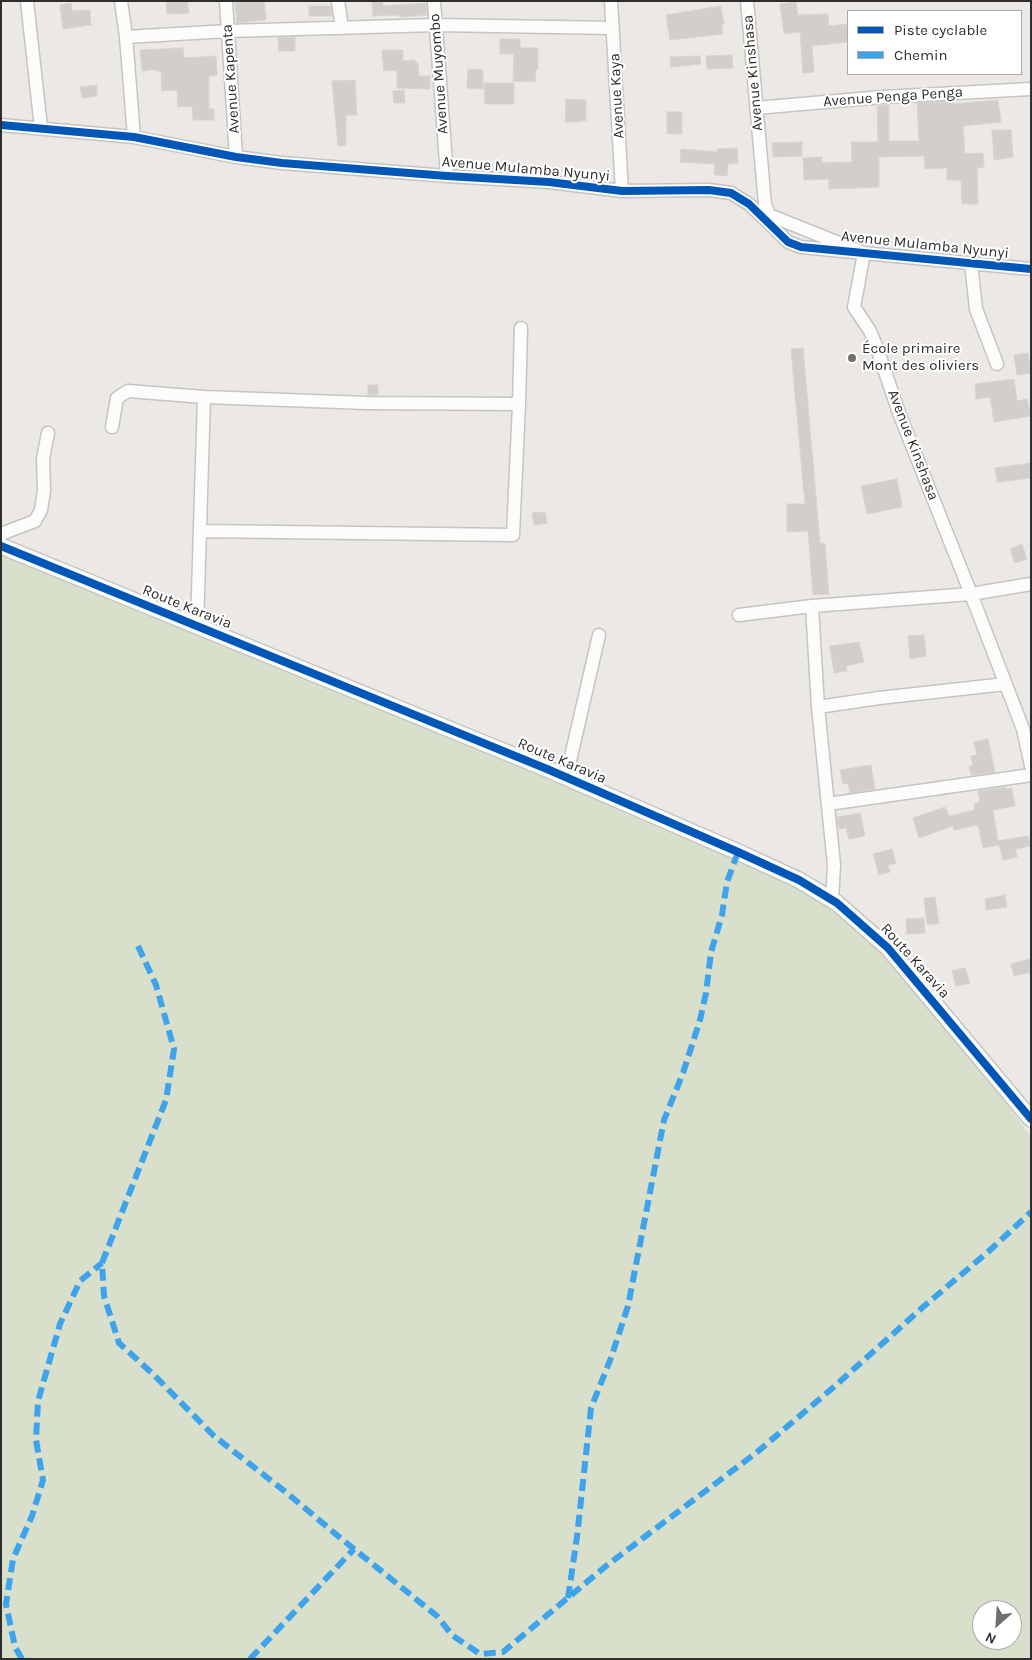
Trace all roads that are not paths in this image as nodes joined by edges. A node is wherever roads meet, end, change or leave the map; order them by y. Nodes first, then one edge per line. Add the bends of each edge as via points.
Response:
1 (27, 1) edge
2 (121, 1) edge
3 (226, 1) edge
4 (338, 1) edge
5 (434, 1) edge
6 (611, 1) edge
7 (747, 1) edge
8 (436, 25) junction
9 (342, 28) junction
10 (613, 28) junction
11 (228, 31) junction
12 (126, 37) junction
13 (1031, 89) edge
14 (756, 108) junction
15 (1, 125) edge
16 (41, 128) junction
17 (134, 137) junction
18 (236, 157) junction
19 (447, 176) junction
20 (622, 191) junction
21 (864, 253) junction
22 (971, 263) junction
23 (1031, 269) edge
24 (521, 328) dead end
25 (997, 364) dead end
26 (204, 397) junction
27 (519, 404) junction
28 (112, 427) dead end
29 (48, 433) dead end
30 (201, 531) junction
31 (1, 534) edge
32 (1, 546) edge
33 (1031, 584) edge
34 (971, 594) junction
35 (812, 606) junction
36 (739, 616) dead end
37 (197, 626) junction
38 (599, 635) dead end
39 (1006, 684) junction
40 (818, 707) junction
41 (1031, 766) edge
42 (1031, 775) edge
43 (566, 778) junction
44 (828, 804) junction
45 (832, 900) junction
46 (1031, 1119) edge

1 - 16 street
2 - 12 street
3 - 11 street, Avenue Kapenta
4 - 9 street
5 - 8 street, Avenue Muyombo
6 - 10 street, Avenue Kaya
7 - 14 street, Avenue Kinshasa
8 - 9 street
8 - 10 street
8 - 19 street, Avenue Muyombo
9 - 11 street
10 - 20 street, Avenue Kaya
11 - 12 street
11 - 18 street, Avenue Kapenta
12 - 17 street
13 - 14 street, Avenue Penga Penga
14 - 21 street, Avenue Kinshasa via 763,189 769,215
15 - 16 street, Avenue Mulamba Nyunyi
16 - 17 street, Avenue Mulamba Nyunyi
17 - 18 street, Avenue Mulamba Nyunyi
18 - 19 street, Avenue Mulamba Nyunyi
19 - 20 street, Avenue Mulamba Nyunyi via 549,182
20 - 21 street, Avenue Mulamba Nyunyi via 709,190 731,193 749,204 788,242 801,247
21 - 22 street, Avenue Mulamba Nyunyi
21 - 34 street, Avenue Kinshasa via 854,307 878,348 899,413
22 - 23 street, Avenue Mulamba Nyunyi
22 - 25 street via 976,309
24 - 27 street
26 - 27 street
26 - 28 street via 128,391 117,398
26 - 30 street
27 - 30 street via 513,534
29 - 31 street via 43,459 41,510 35,521
30 - 37 street
32 - 37 street, Route Karavia
33 - 34 street
34 - 35 street
34 - 39 street, Avenue Kinshasa
35 - 36 street
35 - 40 street
37 - 43 street, Route Karavia
38 - 43 street
39 - 40 street
39 - 41 street, Avenue Kinshasa via 1023,729
40 - 44 street
42 - 44 street
43 - 45 street, Route Karavia via 738,852
44 - 45 street via 834,865
45 - 46 street, Route Karavia via 888,948

